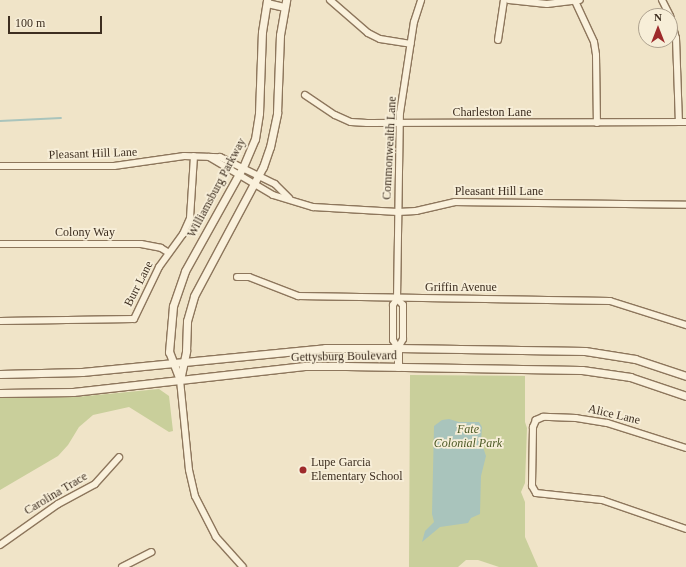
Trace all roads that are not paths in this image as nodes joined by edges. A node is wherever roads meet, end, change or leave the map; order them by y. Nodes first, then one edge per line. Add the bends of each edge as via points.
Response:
1 (330, 0) edge
2 (421, 0) edge
3 (504, 0) edge
4 (509, 0) edge
5 (577, 1) edge
6 (267, 2) edge
7 (285, 3) edge
8 (498, 40) dead end
9 (411, 44) junction
10 (676, 48) edge
11 (305, 95) dead end
12 (679, 122) junction
13 (686, 122) edge
14 (597, 123) junction
15 (400, 124) junction
16 (194, 156) junction
17 (210, 157) junction
18 (0, 166) edge
19 (242, 167) junction
20 (259, 175) junction
21 (238, 176) junction
22 (254, 185) junction
23 (290, 198) junction
24 (686, 205) edge
25 (398, 212) junction
26 (0, 244) edge
27 (169, 253) junction
28 (237, 277) dead end
29 (398, 299) junction
30 (0, 321) edge
31 (686, 325) edge
32 (398, 348) junction
33 (184, 362) junction
34 (174, 363) junction
35 (398, 367) junction
36 (0, 374) edge
37 (686, 376) edge
38 (180, 380) junction
39 (0, 393) edge
40 (686, 396) edge
41 (686, 448) edge
42 (119, 457) dead end
43 (686, 529) edge
44 (0, 545) edge
45 (151, 552) dead end
46 (122, 567) edge
47 (243, 567) edge

1 - 9 street via 368,33 380,39
2 - 9 street, Commonwealth Lane
3 - 8 street
4 - 5 street via 547,4
5 - 14 street via 595,49
6 - 7 street
6 - 19 street, Williamsburg Parkway via 262,32 257,130
7 - 20 street, Williamsburg Parkway via 275,125 267,158
9 - 15 street, Commonwealth Lane
10 - 12 street
11 - 15 street, Charleston Lane via 334,116 351,122
12 - 13 street, Charleston Lane
12 - 14 street, Charleston Lane
14 - 15 street, Charleston Lane
15 - 25 street, Commonwealth Lane
16 - 17 street, Pleasant Hill Lane
16 - 18 street, Pleasant Hill Lane via 120,166
16 - 27 street, Burr Lane via 190,218
17 - 19 street, Pleasant Hill Lane via 228,159
17 - 21 street, Pleasant Hill Lane
19 - 20 street, Pleasant Hill Lane
19 - 21 street, Williamsburg Parkway
20 - 22 street, Williamsburg Parkway
20 - 23 street, Pleasant Hill Lane via 275,184
21 - 22 street, Pleasant Hill Lane
21 - 34 street, Williamsburg Parkway via 178,288 168,332 169,352
22 - 23 street, Pleasant Hill Lane via 273,194
22 - 33 street, Williamsburg Parkway via 194,296 187,321
23 - 25 street, Pleasant Hill Lane via 314,207
24 - 25 street, Pleasant Hill Lane via 455,202 416,211
25 - 29 street, Commonwealth Lane
26 - 27 street, Colony Way via 134,244 156,247
27 - 30 street, Burr Lane via 154,277 134,319
28 - 29 street, Griffin Avenue via 249,276 298,296
29 - 31 street, Griffin Avenue via 610,301
29 - 32 street, Commonwealth Lane via 393,305 393,333
29 - 32 street, Commonwealth Lane via 403,305 403,339
32 - 33 street, Gettysburg Boulevard via 325,348
32 - 35 street
32 - 37 street, Gettysburg Boulevard via 585,351 635,360
33 - 34 street, Gettysburg Boulevard
33 - 38 street, Williamsburg Parkway
34 - 36 street, Gettysburg Boulevard via 67,374
34 - 38 street, Williamsburg Parkway
35 - 38 street, Gettysburg Boulevard via 305,366
35 - 40 street, Gettysburg Boulevard via 588,370 630,377
38 - 39 street, Gettysburg Boulevard via 72,392
38 - 47 street, Williamsburg Parkway via 189,470 195,496 216,537
41 - 43 street, Alice Lane via 607,423 569,417 542,417 536,420 533,428 534,491 539,494 602,500
42 - 44 street, Carolina Trace via 95,484 58,504
45 - 46 street

